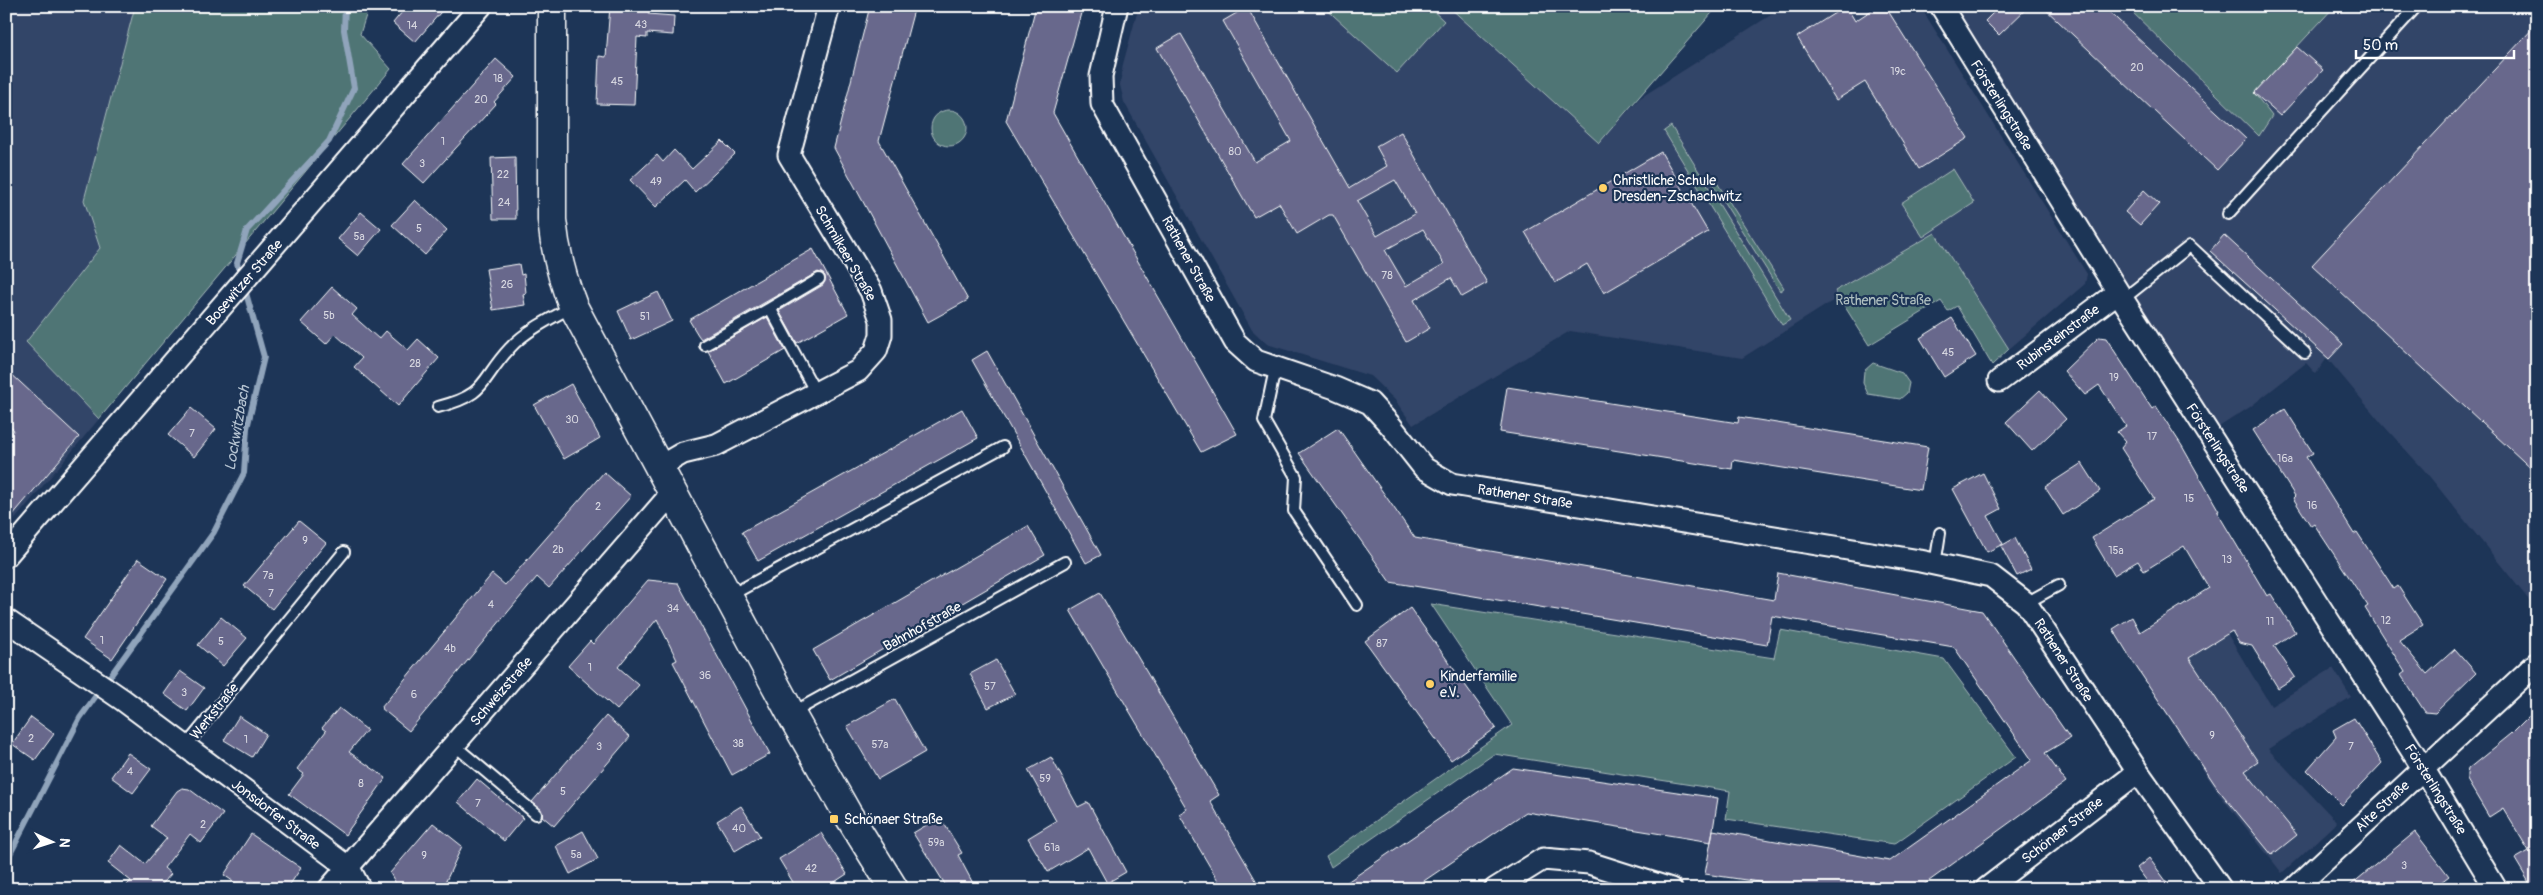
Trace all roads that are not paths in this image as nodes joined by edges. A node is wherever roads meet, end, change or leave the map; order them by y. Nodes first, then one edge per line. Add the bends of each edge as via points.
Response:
1 (481, 6) edge
2 (552, 6) edge
3 (829, 6) edge
4 (1117, 6) edge
5 (1941, 6) edge
6 (2417, 6) edge
7 (2228, 214) dead end
8 (819, 279) dead end
9 (2120, 296) junction
10 (573, 306) junction
11 (770, 308) junction
12 (705, 345) dead end
13 (2305, 353) dead end
14 (1275, 369) junction
15 (1999, 381) dead end
16 (816, 393) junction
17 (438, 407) dead end
18 (1003, 448) dead end
19 (659, 467) junction
20 (672, 493) junction
21 (1940, 533) dead end
22 (344, 552) dead end
23 (6, 556) edge
24 (1066, 562) dead end
25 (1935, 565) junction
26 (2059, 585) dead end
27 (729, 597) junction
28 (2026, 604) junction
29 (1358, 606) dead end
30 (6, 620) edge
31 (2537, 663) edge
32 (791, 714) junction
33 (454, 745) junction
34 (185, 747) junction
35 (2423, 768) junction
36 (2138, 772) junction
37 (536, 814) dead end
38 (348, 868) junction
39 (1502, 887) edge
40 (1664, 888) edge
41 (329, 889) edge
42 (360, 889) edge
43 (894, 889) edge
44 (1986, 889) edge
45 (2221, 889) edge
46 (2294, 889) edge
47 (2496, 889) edge

1 - 23 street, Bosewitzer Straße
2 - 10 street via 552,220 555,250
3 - 16 street, Schmilkaer Straße via 789,155 871,291 881,320 881,335 876,351 858,371
4 - 14 street, Rathener Straße via 1101,76 1102,104 1235,342 1256,361
5 - 9 street, Försterlingstraße
6 - 7 lane
8 - 11 lane
9 - 13 lane via 2190,246
9 - 15 street, Rubinsteinstraße
9 - 35 street, Försterlingstraße
10 - 17 lane via 511,347 476,392
10 - 19 street
11 - 12 lane
11 - 16 lane
14 - 25 street, Rathener Straße via 1336,388 1370,403 1424,468 1452,484
14 - 29 lane via 1264,421 1296,477 1294,510
16 - 19 street, Schmilkaer Straße via 716,445 683,454
18 - 27 lane
19 - 20 street
20 - 27 street
20 - 33 street, Schweizstraße
21 - 25 lane
22 - 34 lane, Werkstraße
24 - 32 lane, Bahnhofstraße
25 - 28 street, Rathener Straße via 1991,576
26 - 28 lane
27 - 32 street
28 - 36 street, Rathener Straße
30 - 34 street, Werkstraße
31 - 35 street, Alte Straße
32 - 43 street
33 - 37 lane
33 - 38 street, Schweizstraße
34 - 38 street, Jonsdorfer Straße
35 - 46 street, Alte Straße
35 - 47 street, Försterlingstraße
36 - 44 street, Schönaer Straße
36 - 45 street, Rathener Straße
38 - 41 street, Schweizstraße
38 - 42 street, Jonsdorfer Straße
39 - 40 street via 1543,859 1589,863

